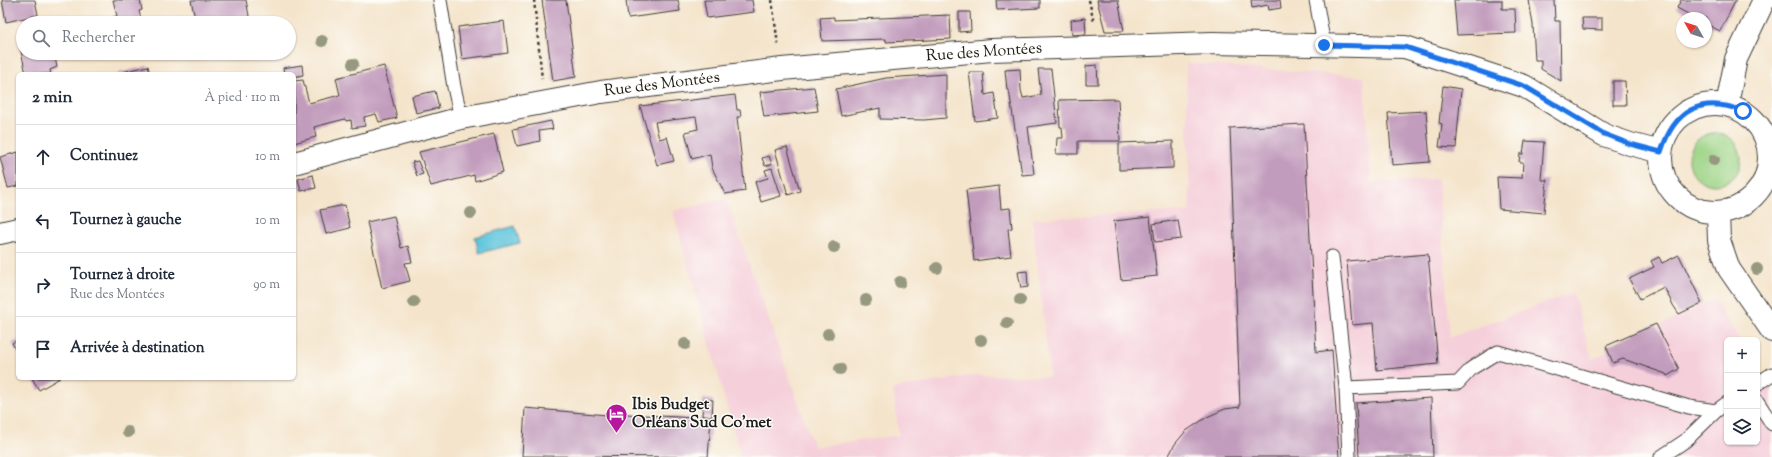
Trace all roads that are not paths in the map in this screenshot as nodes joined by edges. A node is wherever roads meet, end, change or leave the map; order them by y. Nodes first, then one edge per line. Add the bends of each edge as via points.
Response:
1 (440, 0) edge
2 (1316, 0) edge
3 (1764, 0) edge
4 (1324, 45) junction
5 (1727, 105) junction
6 (461, 118) junction
7 (1661, 152) junction
8 (296, 162) edge
9 (1770, 171) edge
10 (1718, 213) junction
11 (16, 229) edge
12 (0, 233) edge
13 (1332, 257) dead end
14 (1772, 331) edge
15 (1772, 374) edge
16 (1760, 382) edge
17 (1346, 388) junction
18 (1724, 405) edge
19 (1760, 406) edge
20 (1716, 411) junction
21 (1772, 424) edge
22 (1350, 457) edge
23 (1661, 457) edge

1 - 6 lane
2 - 4 lane
3 - 5 street via 1736,59
4 - 6 street, Rue des Montées via 1212,43 992,50 782,69 601,92
4 - 7 street, Rue des Montées via 1405,47 1524,86 1604,134
5 - 7 street via 1709,104 1692,109 1677,120 1666,135
5 - 9 street via 1743,111 1756,122 1765,137
6 - 8 street, Rue des Montées
7 - 10 street via 1662,168 1667,183 1677,196 1690,206
9 - 10 street via 1762,186 1751,198 1737,207
10 - 14 street via 1719,240 1729,269
11 - 12 street
13 - 17 lane
15 - 16 lane
17 - 20 lane via 1458,383 1472,368 1498,352 1689,407
17 - 22 lane
18 - 20 lane
19 - 21 lane
20 - 23 lane via 1685,441

